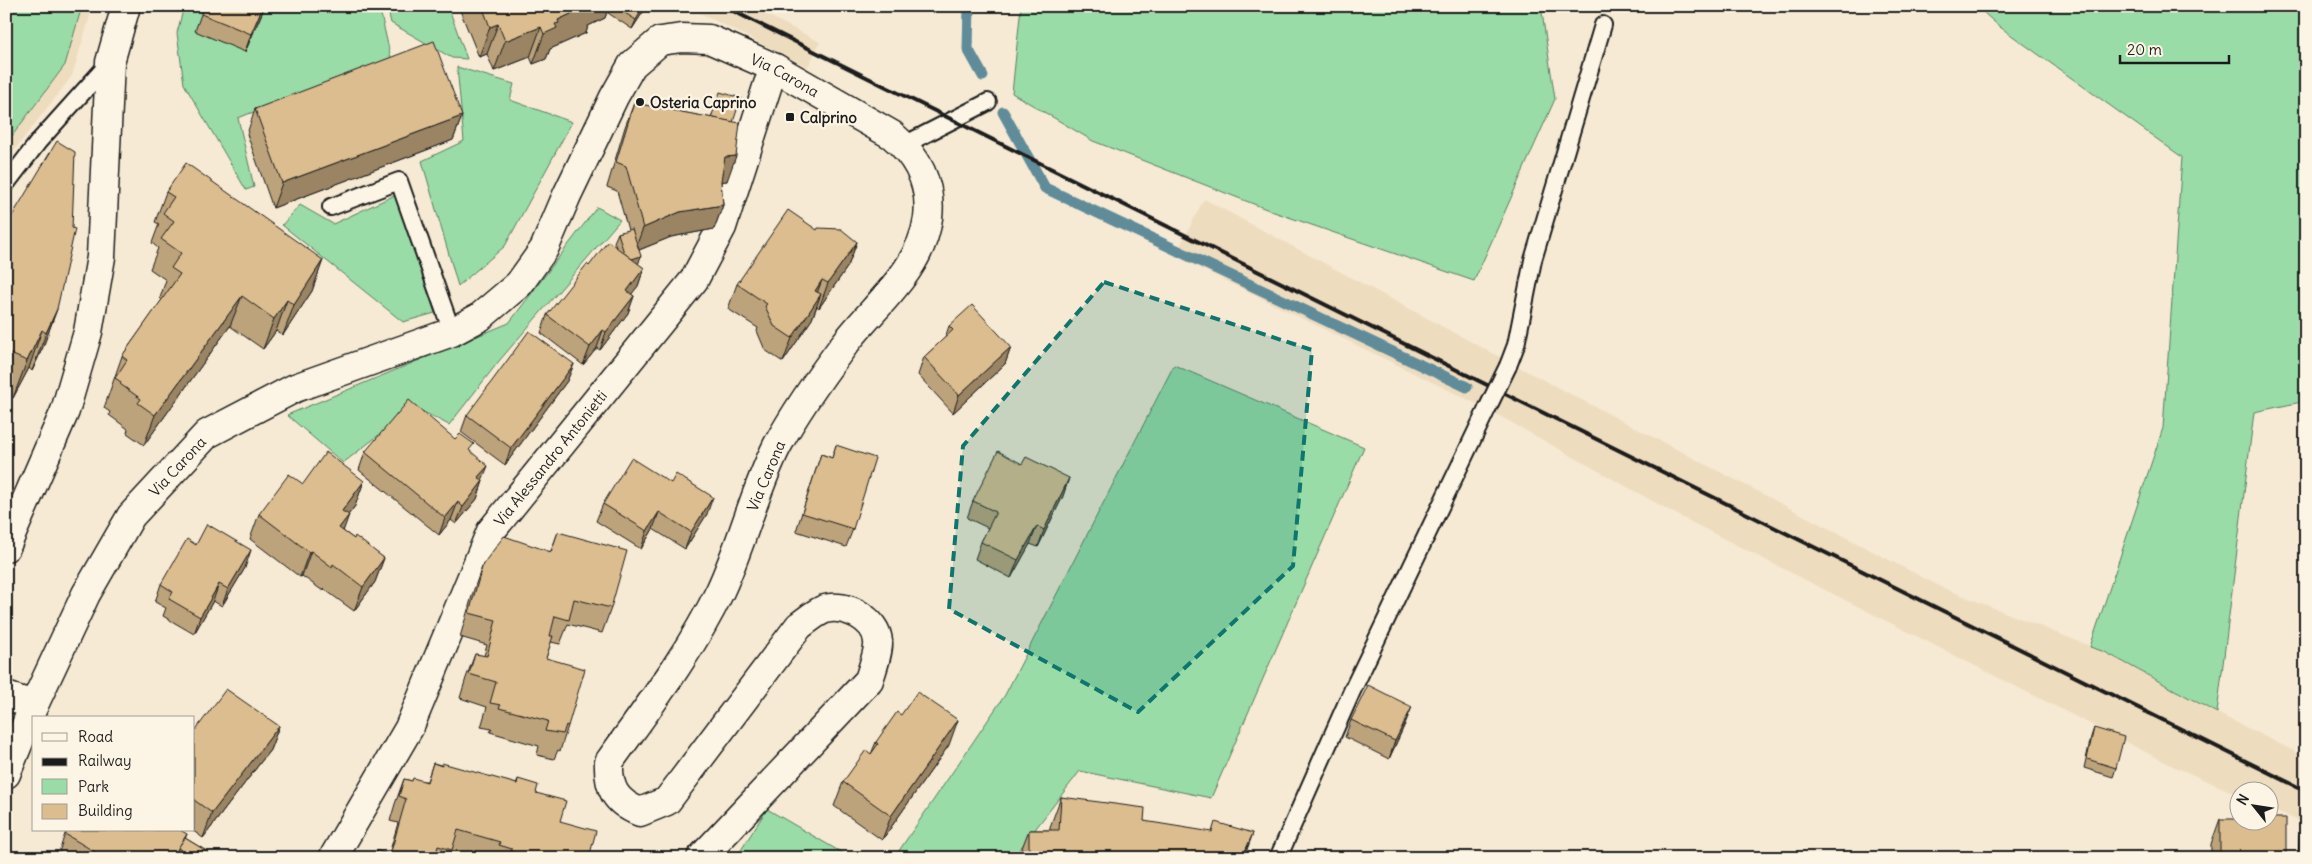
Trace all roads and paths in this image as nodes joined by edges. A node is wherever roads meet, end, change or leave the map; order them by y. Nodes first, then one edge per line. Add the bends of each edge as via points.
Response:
1 (126, 6) edge
2 (1602, 25) dead end
3 (110, 62) junction
4 (775, 68) junction
5 (988, 102) dead end
6 (904, 145) junction
7 (6, 184) edge
8 (331, 207) dead end
9 (452, 332) junction
10 (6, 547) edge
11 (6, 696) edge
12 (34, 705) junction
13 (6, 774) edge
14 (333, 858) edge
15 (701, 858) edge
16 (1278, 858) edge

1 - 3 street
2 - 16 lane, bridge via 1533,260 1516,346 1352,691
3 - 7 lane via 39,141
3 - 10 street via 101,257 88,332 65,411
4 - 6 street, Via Carona
4 - 9 street, Via Carona via 709,39 682,38 660,42 632,65 588,150 544,249 519,284 480,317
4 - 14 street, Via Alessandro Antonietti via 722,227 694,280 491,531 409,728
5 - 6 lane
6 - 15 street, Via Carona via 918,164 928,198 928,218 914,259 845,344 802,404 776,448 720,590 683,660 609,762 608,779 613,791 629,808 640,812 668,801 799,626 824,609 852,611 864,618 878,642 869,680
8 - 9 lane via 399,182
9 - 12 street, Via Carona via 295,388 207,434 132,516 86,594
11 - 12 street
12 - 13 street, Via Carona

